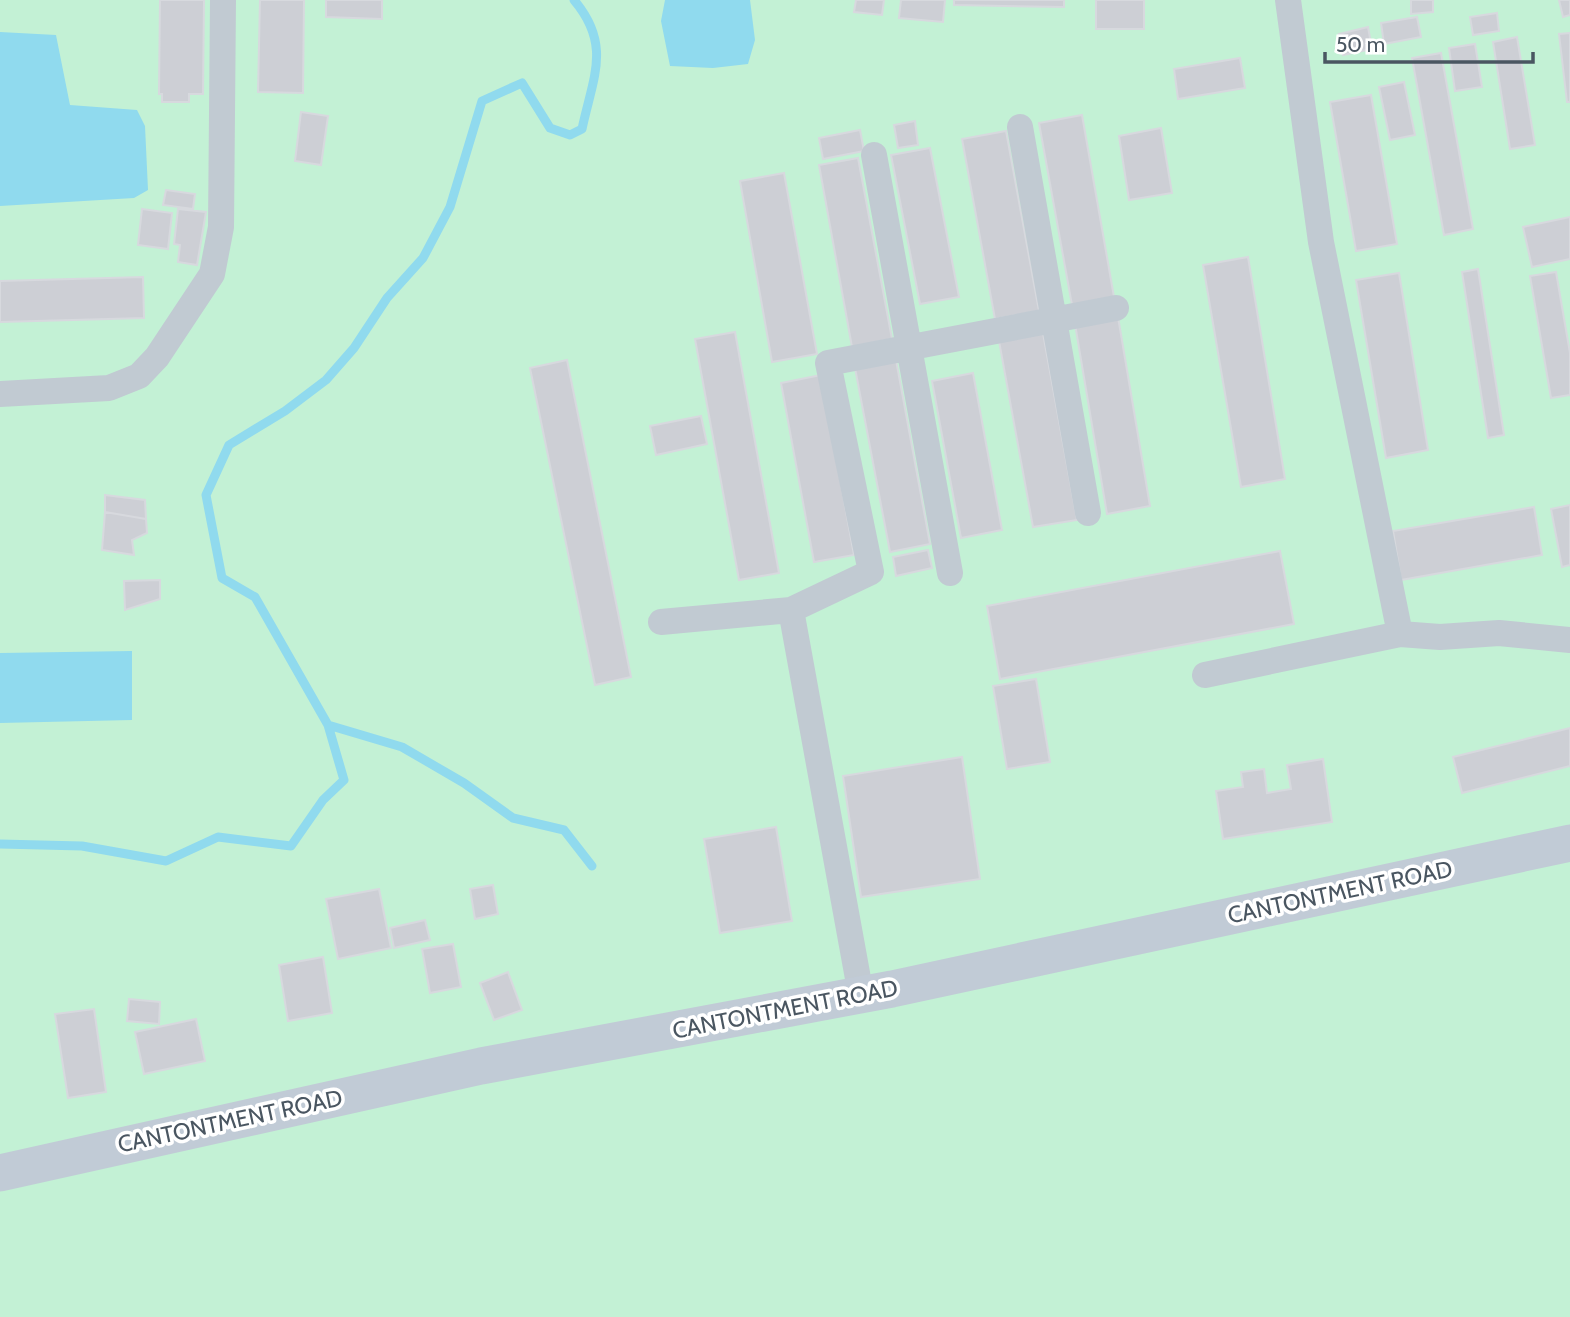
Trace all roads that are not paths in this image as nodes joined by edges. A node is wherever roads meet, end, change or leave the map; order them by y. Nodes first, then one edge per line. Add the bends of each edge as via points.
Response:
1 (223, 0) edge
2 (1287, 0) edge
3 (1020, 127) dead end
4 (874, 155) dead end
5 (1116, 308) dead end
6 (1054, 320) junction
7 (909, 347) junction
8 (0, 394) edge
9 (1088, 513) dead end
10 (950, 573) dead end
11 (791, 610) junction
12 (661, 622) dead end
13 (1400, 634) junction
14 (1570, 640) edge
15 (1205, 675) dead end
16 (1570, 844) edge
17 (861, 995) junction
18 (0, 1172) edge

1 - 8 street via 221,227 212,274 139,376 109,388
2 - 13 street via 1321,242
3 - 6 street
4 - 7 street
5 - 6 street
6 - 7 street
6 - 9 street
7 - 10 street
7 - 11 street via 828,363 872,572
11 - 12 street
11 - 17 street
13 - 14 street via 1440,637 1499,632
13 - 15 street
16 - 17 street, CANTONTMENT ROAD
17 - 18 street, CANTONTMENT ROAD via 481,1066

